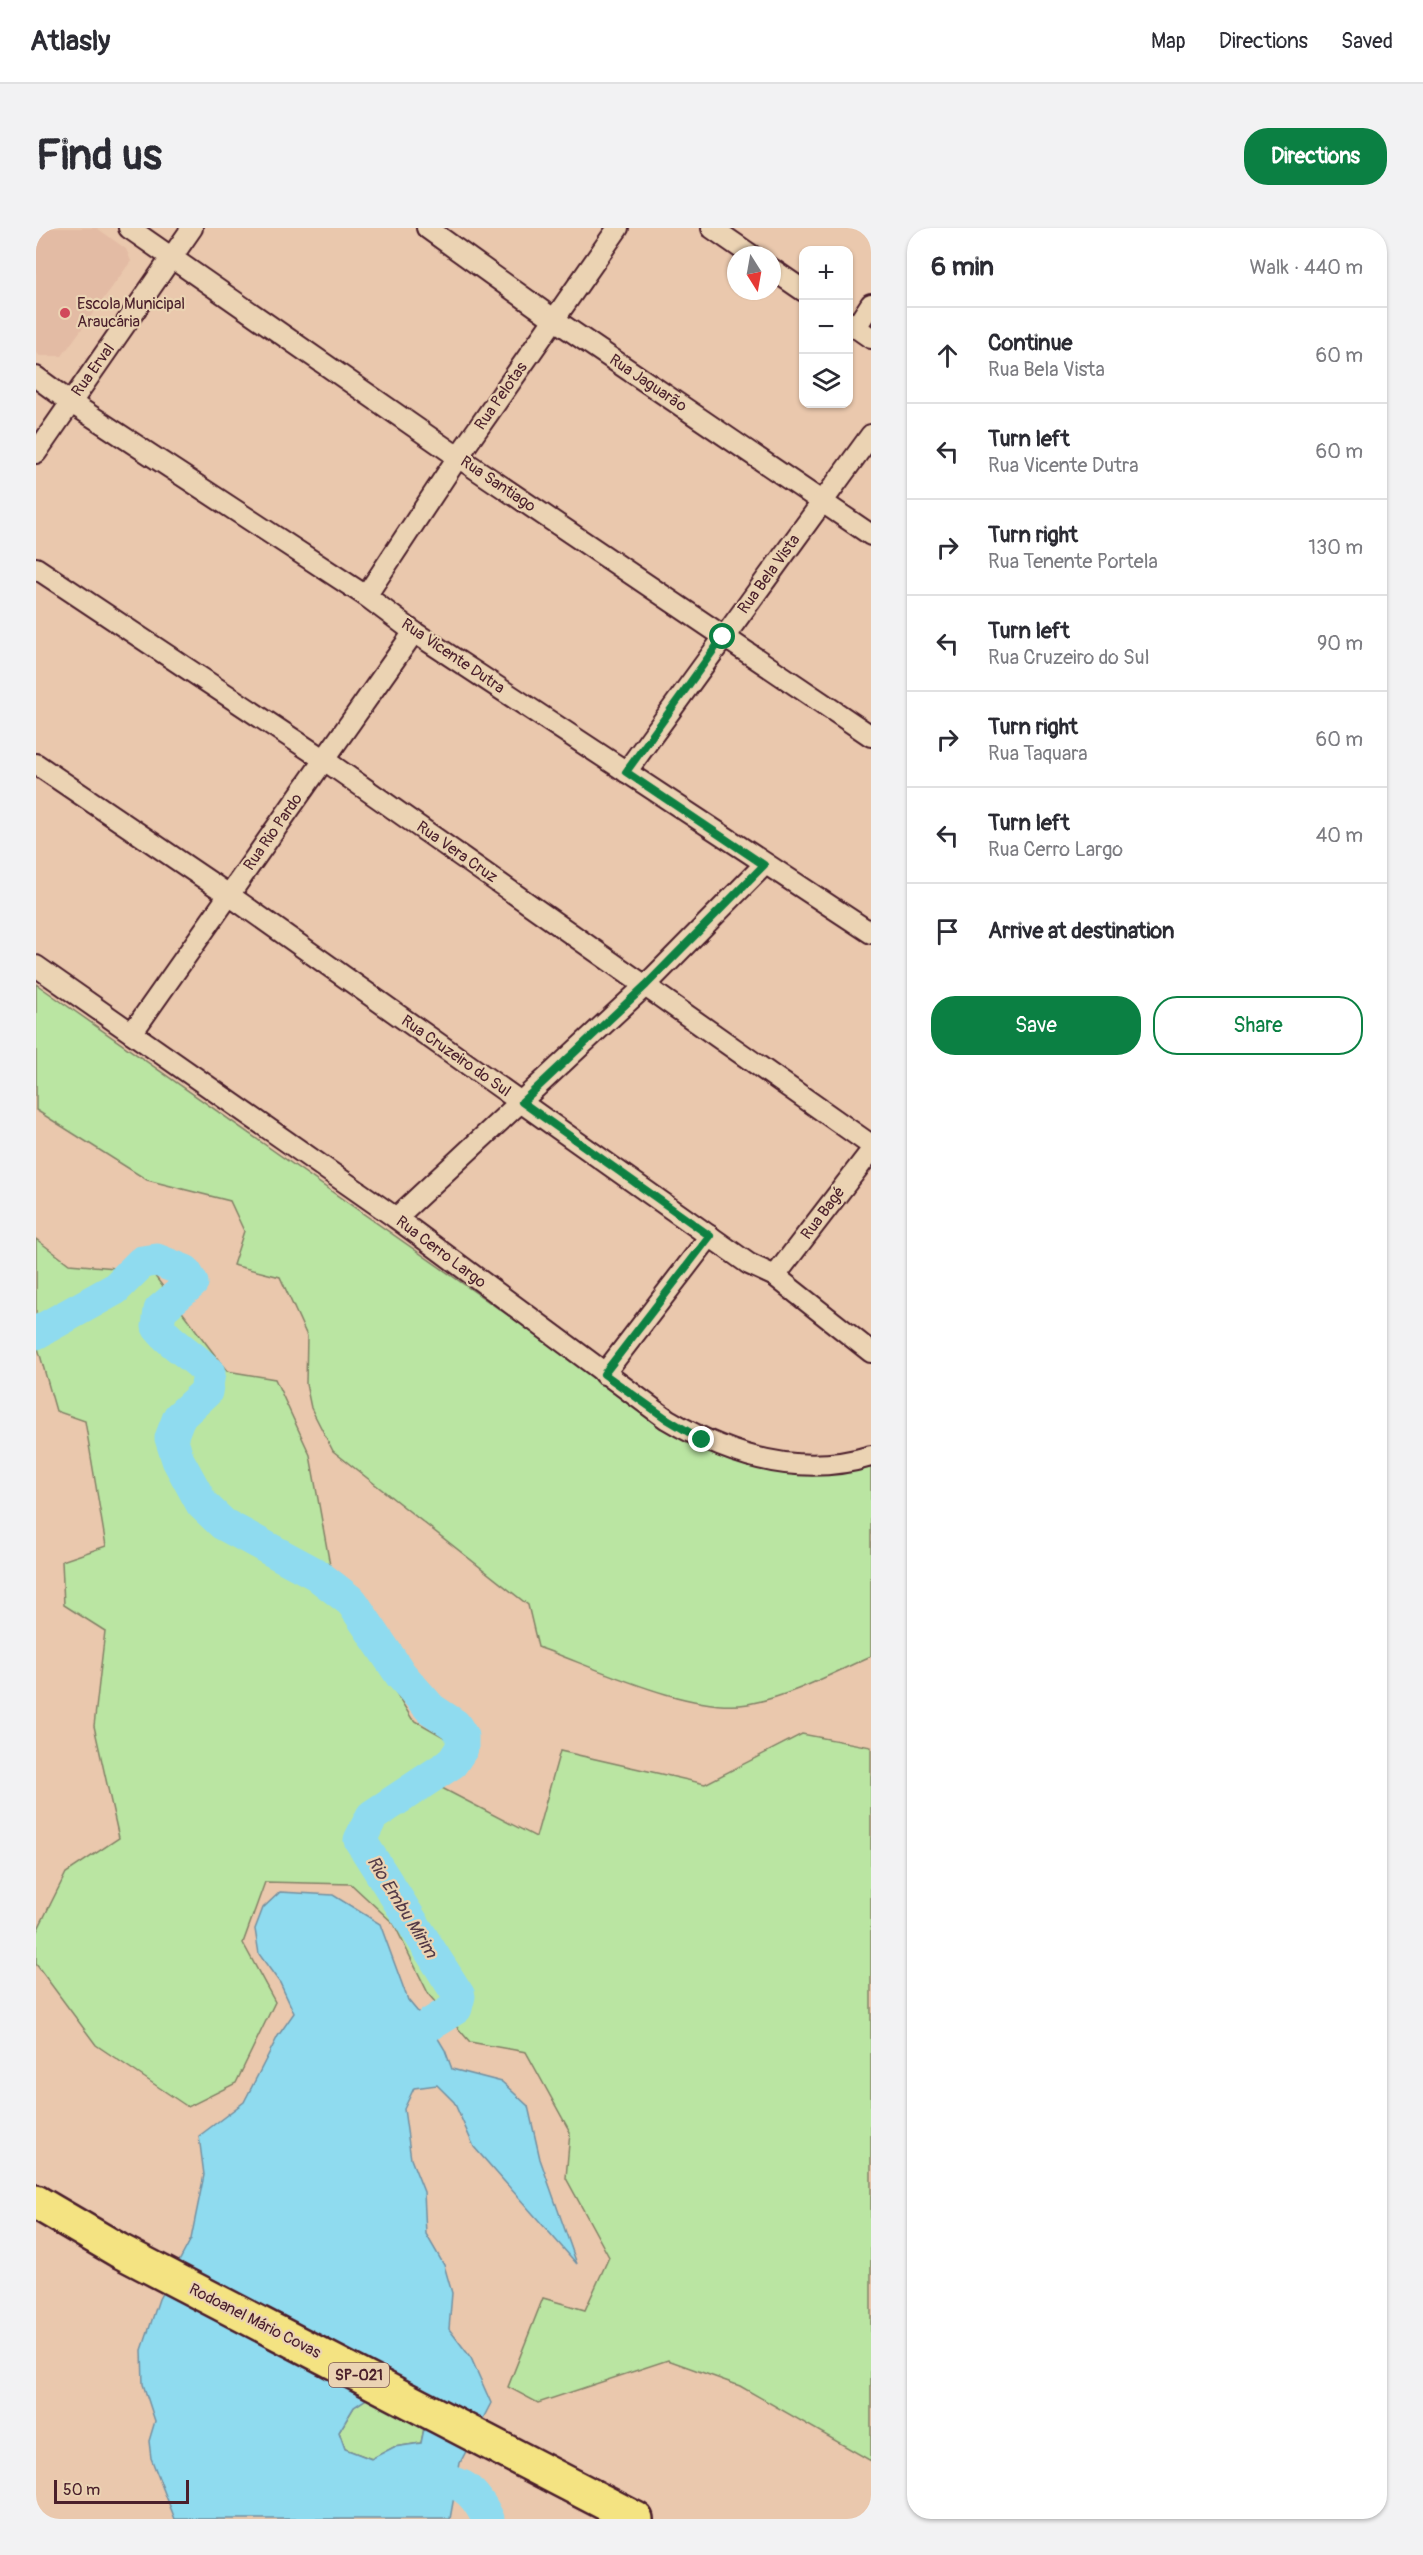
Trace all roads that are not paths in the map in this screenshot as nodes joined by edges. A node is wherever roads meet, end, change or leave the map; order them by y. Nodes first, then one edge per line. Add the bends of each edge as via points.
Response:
1 (129, 228) edge
2 (192, 228) edge
3 (427, 228) edge
4 (618, 228) edge
5 (712, 228) edge
6 (738, 246) edge
7 (172, 258) junction
8 (781, 275) edge
9 (799, 288) edge
10 (871, 304) edge
11 (555, 320) junction
12 (858, 329) edge
13 (36, 377) edge
14 (70, 402) junction
15 (871, 435) edge
16 (36, 453) edge
17 (458, 457) junction
18 (822, 501) junction
19 (871, 535) edge
20 (36, 568) edge
21 (366, 596) junction
22 (414, 632) junction
23 (723, 637) junction
24 (871, 736) edge
25 (323, 759) junction
26 (36, 764) edge
27 (626, 772) junction
28 (764, 865) junction
29 (229, 895) junction
30 (871, 933) edge
31 (36, 966) edge
32 (646, 985) junction
33 (132, 1033) junction
34 (522, 1102) junction
35 (871, 1145) edge
36 (871, 1150) edge
37 (396, 1218) junction
38 (710, 1236) junction
39 (775, 1276) junction
40 (871, 1353) edge
41 (604, 1374) junction
42 (871, 1456) edge
43 (36, 2202) edge
44 (636, 2519) edge

1 - 7 street, Rua Santiago
2 - 7 street, Rua Erval
3 - 11 street, Rua Jaguarão
4 - 11 street, Rua Pelotas
5 - 6 street
7 - 14 street, Rua Erval
7 - 17 street, Rua Santiago
8 - 9 street
10 - 12 street
11 - 17 street, Rua Pelotas
11 - 18 street, Rua Jaguarão
13 - 14 street, Rua Vicente Dutra
14 - 16 street, Rua Erval
14 - 21 street, Rua Vicente Dutra
15 - 18 street, Rua Bela Vista
17 - 21 street, Rua Pelotas
17 - 23 street, Rua Santiago
18 - 19 street, Rua Jaguarão
18 - 23 street, Rua Bela Vista
20 - 25 street, Rua Vera Cruz
21 - 22 street, Rua Vicente Dutra
22 - 25 street, Rua Rio Pardo
22 - 27 street, Rua Vicente Dutra
23 - 24 street, Rua Santiago
23 - 27 street, Rua Bela Vista
25 - 29 street, Rua Rio Pardo
25 - 32 street, Rua Vera Cruz
26 - 29 street, Rua Cruzeiro do Sul
27 - 28 street, Rua Vicente Dutra
28 - 30 street, Rua Vicente Dutra
28 - 32 street
29 - 33 street, Rua Rio Pardo
29 - 34 street, Rua Cruzeiro do Sul
31 - 33 street, Rua Cerro Largo
32 - 34 street
32 - 35 street, Rua Vera Cruz
33 - 37 street, Rua Cerro Largo
34 - 37 street
34 - 38 street, Rua Cruzeiro do Sul
36 - 39 street, Rua Bagé
37 - 41 street, Rua Cerro Largo
38 - 39 street, Rua Cruzeiro do Sul via 749,1264
38 - 41 street
39 - 40 street, Rua Cruzeiro do Sul
41 - 42 street, Rua Cerro Largo via 702,1440 743,1455 800,1464 846,1464
43 - 44 highway, Rodoanel Mário Covas / SP-021 via 118,2250

